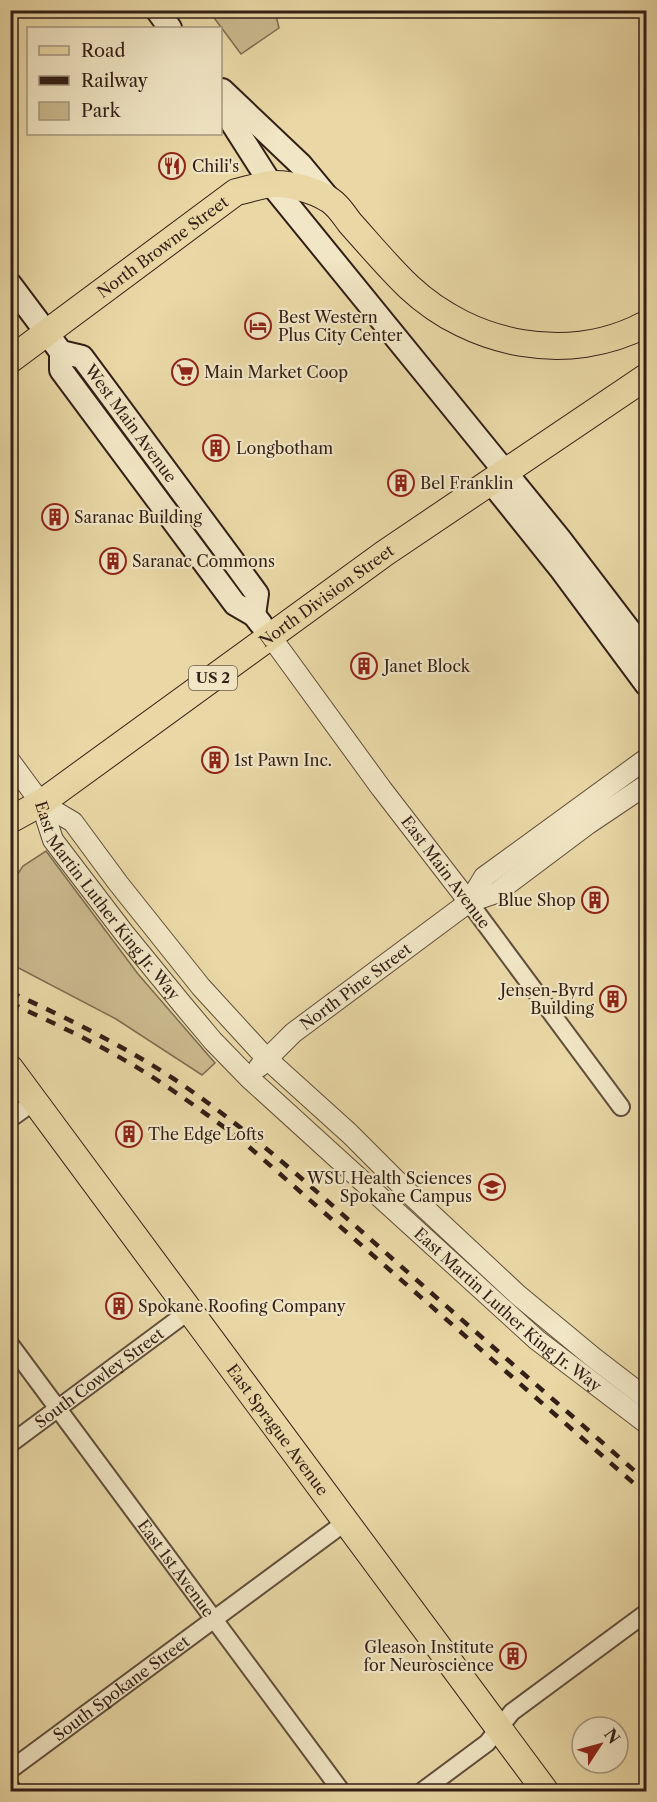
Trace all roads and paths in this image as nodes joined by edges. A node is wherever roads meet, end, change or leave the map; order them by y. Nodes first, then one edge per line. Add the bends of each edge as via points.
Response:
1 (158, 10) edge
2 (169, 27) edge
3 (222, 90) edge
4 (222, 107) edge
5 (271, 184) junction
6 (330, 200) junction
7 (10, 284) edge
8 (646, 324) edge
9 (54, 342) junction
10 (10, 360) edge
11 (646, 377) edge
12 (499, 477) junction
13 (271, 637) junction
14 (646, 652) edge
15 (646, 684) edge
16 (646, 759) edge
17 (10, 761) edge
18 (646, 785) edge
19 (41, 803) junction
20 (10, 820) edge
21 (469, 902) junction
22 (267, 1059) junction
23 (10, 1068) edge
24 (249, 1078) junction
25 (35, 1101) junction
26 (621, 1107) dead end
27 (10, 1119) edge
28 (189, 1311) junction
29 (10, 1344) edge
30 (646, 1398) edge
31 (59, 1409) junction
32 (646, 1423) edge
33 (10, 1444) edge
34 (346, 1521) junction
35 (646, 1613) edge
36 (214, 1619) junction
37 (499, 1728) junction
38 (10, 1770) edge
39 (10, 1786) edge
40 (14, 1791) edge
41 (342, 1791) edge
42 (421, 1791) edge
43 (546, 1791) edge

1 - 2 main road
3 - 6 main road via 301,165
4 - 5 main road
5 - 6 main road, North Browne Street via 297,186
5 - 9 main road, North Browne Street via 236,192
5 - 12 main road
6 - 8 main road via 410,287 449,316 486,334 531,346 570,347 618,336
7 - 9 main road, West Main Avenue
9 - 10 main road, North Browne Street
9 - 13 main road, West Main Avenue via 82,357 233,561 257,594 254,615
11 - 12 main road, North Division Street / US 2
12 - 13 main road, North Division Street / US 2 via 385,553
12 - 14 main road
12 - 15 main road
13 - 19 main road, North Division Street / US 2
13 - 21 street, East Main Avenue
16 - 21 street, North Pine Street via 484,878
17 - 19 street
18 - 21 street, North Pine Street via 496,892
19 - 20 main road, North Division Street / US 2
19 - 22 street, East Martin Luther King Jr. Way via 73,822 201,987
19 - 24 street, East Martin Luther King Jr. Way via 52,840 182,1004
21 - 22 street, North Pine Street via 293,1034
21 - 26 street, East Main Avenue
22 - 24 street, North Pine Street
22 - 30 street, East Martin Luther King Jr. Way via 511,1289
23 - 25 main road, East Sprague Avenue
24 - 32 street, East Martin Luther King Jr. Way via 537,1340
25 - 27 street
25 - 28 main road, East Sprague Avenue
28 - 31 street, South Cowley Street
28 - 34 main road, East Sprague Avenue
29 - 31 street, East 1st Avenue
31 - 33 street, South Cowley Street
31 - 36 street, East 1st Avenue
34 - 36 street, South Spokane Street
34 - 37 main road, East Sprague Avenue
35 - 37 street via 512,1712
36 - 38 street, South Spokane Street
36 - 41 street, East 1st Avenue
37 - 42 street via 487,1743
37 - 43 main road, East Sprague Avenue
39 - 40 street

